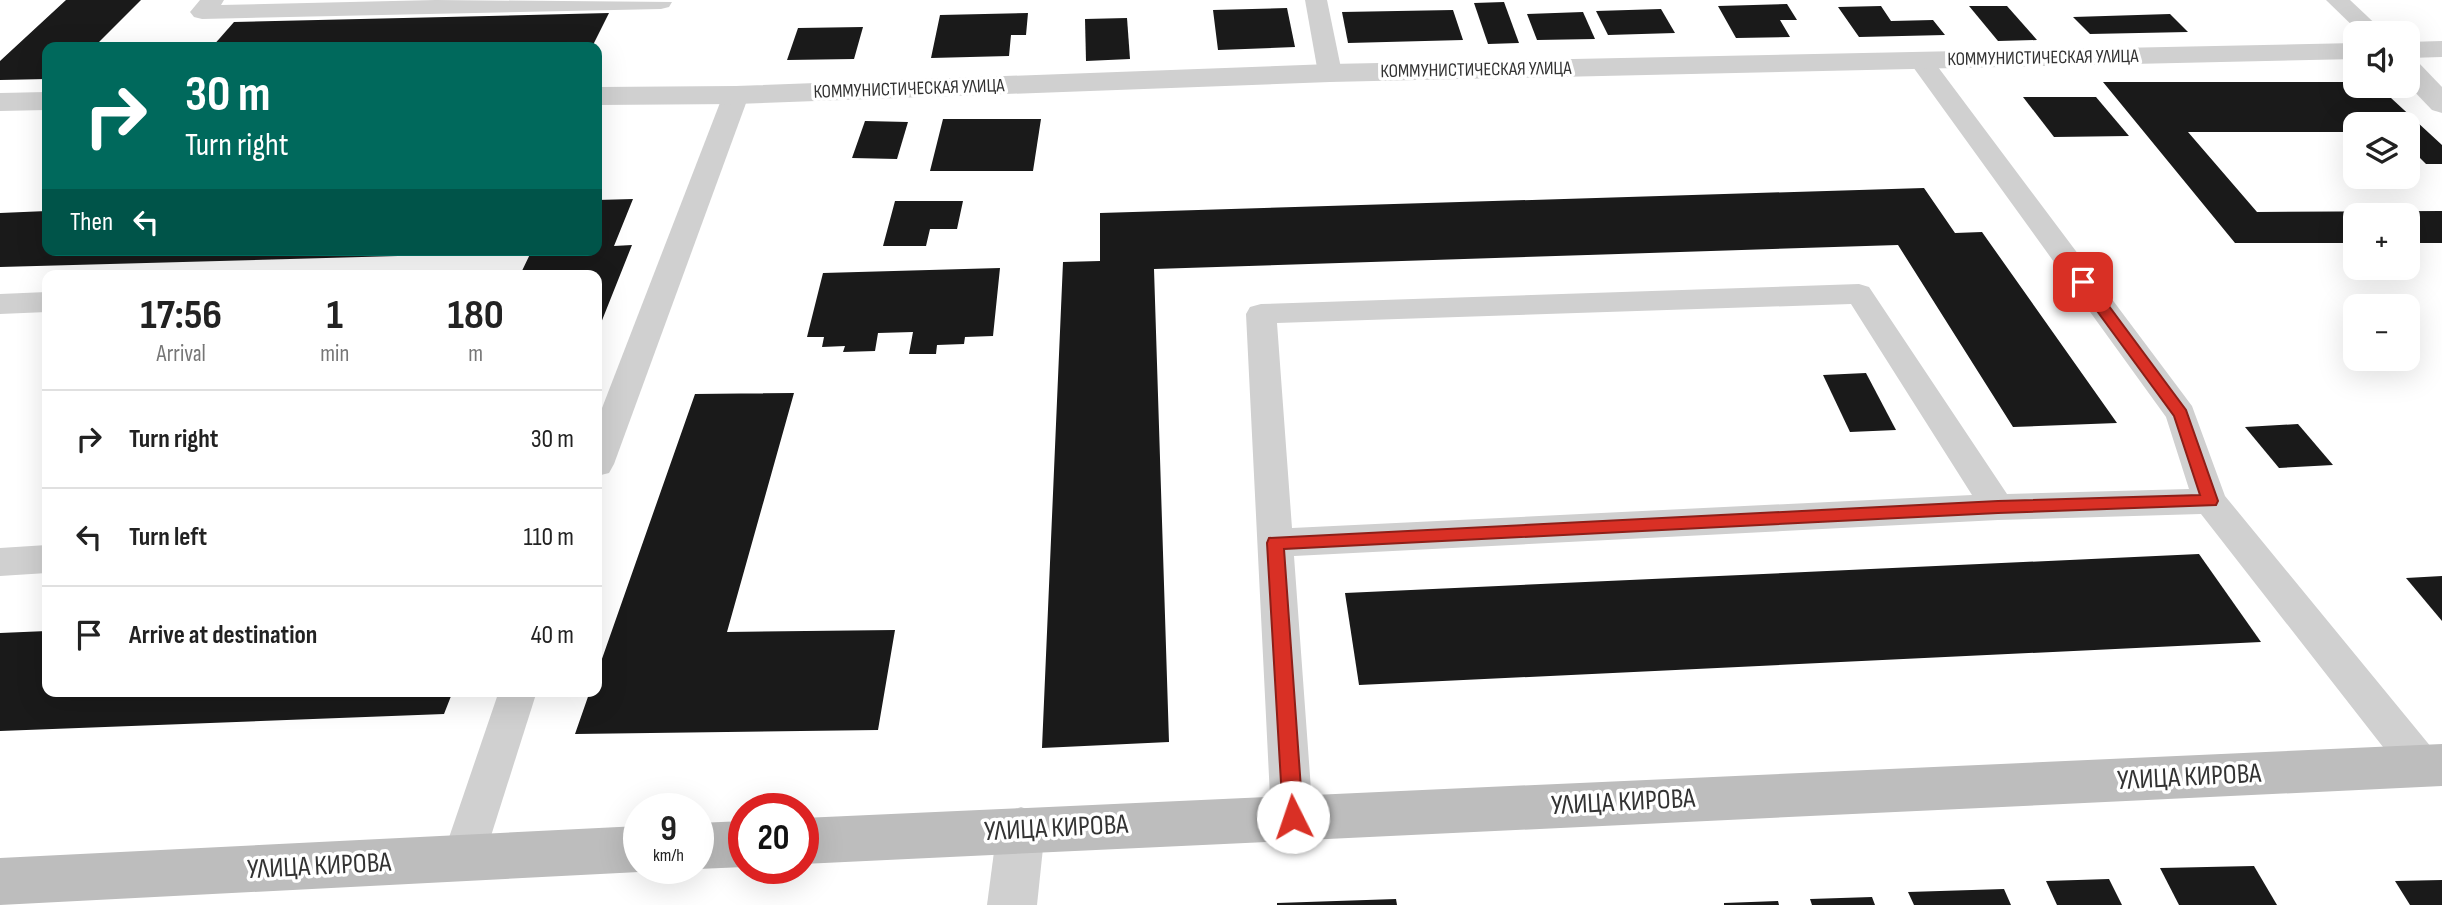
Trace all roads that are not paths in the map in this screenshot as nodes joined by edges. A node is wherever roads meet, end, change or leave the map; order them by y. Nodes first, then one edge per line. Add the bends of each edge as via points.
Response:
1 (213, 0) edge
2 (1315, 0) edge
3 (2337, 0) edge
4 (661, 2) dead end
5 (493, 3) edge
6 (2360, 21) edge
7 (2442, 49) edge
8 (2420, 50) edge
9 (2343, 51) edge
10 (1920, 60) junction
11 (1330, 73) junction
12 (2420, 81) edge
13 (736, 95) junction
14 (602, 96) edge
15 (0, 102) edge
16 (42, 102) edge
17 (2442, 104) edge
18 (42, 302) edge
19 (0, 304) edge
20 (602, 451) edge
21 (2210, 501) junction
22 (1998, 507) junction
23 (1275, 543) junction
24 (42, 559) edge
25 (0, 562) edge
26 (516, 697) edge
27 (2432, 766) edge
28 (1293, 817) junction
29 (1021, 829) junction
30 (819, 840) edge
31 (623, 850) edge
32 (463, 858) junction
33 (0, 882) edge
34 (1012, 905) edge

1 - 5 lane via 202,12
2 - 11 lane
3 - 6 lane
4 - 5 lane
7 - 8 street
9 - 10 street, КОММУНИСТИЧЕСКАЯ УЛИЦА
10 - 11 street, КОММУНИСТИЧЕСКАЯ УЛИЦА
10 - 21 lane via 2181,414
11 - 13 street, КОММУНИСТИЧЕСКАЯ УЛИЦА
12 - 17 street
13 - 14 street, КОММУНИСТИЧЕСКАЯ УЛИЦА
13 - 20 lane
15 - 16 street
18 - 19 lane
21 - 22 lane
21 - 27 lane
22 - 23 lane
22 - 23 lane via 1859,294 1261,314
23 - 28 lane
24 - 25 lane
26 - 32 lane
27 - 28 street, УЛИЦА КИРОВА
28 - 29 street, УЛИЦА КИРОВА
29 - 30 street, УЛИЦА КИРОВА
29 - 34 street
31 - 32 street, УЛИЦА КИРОВА
32 - 33 street, УЛИЦА КИРОВА

